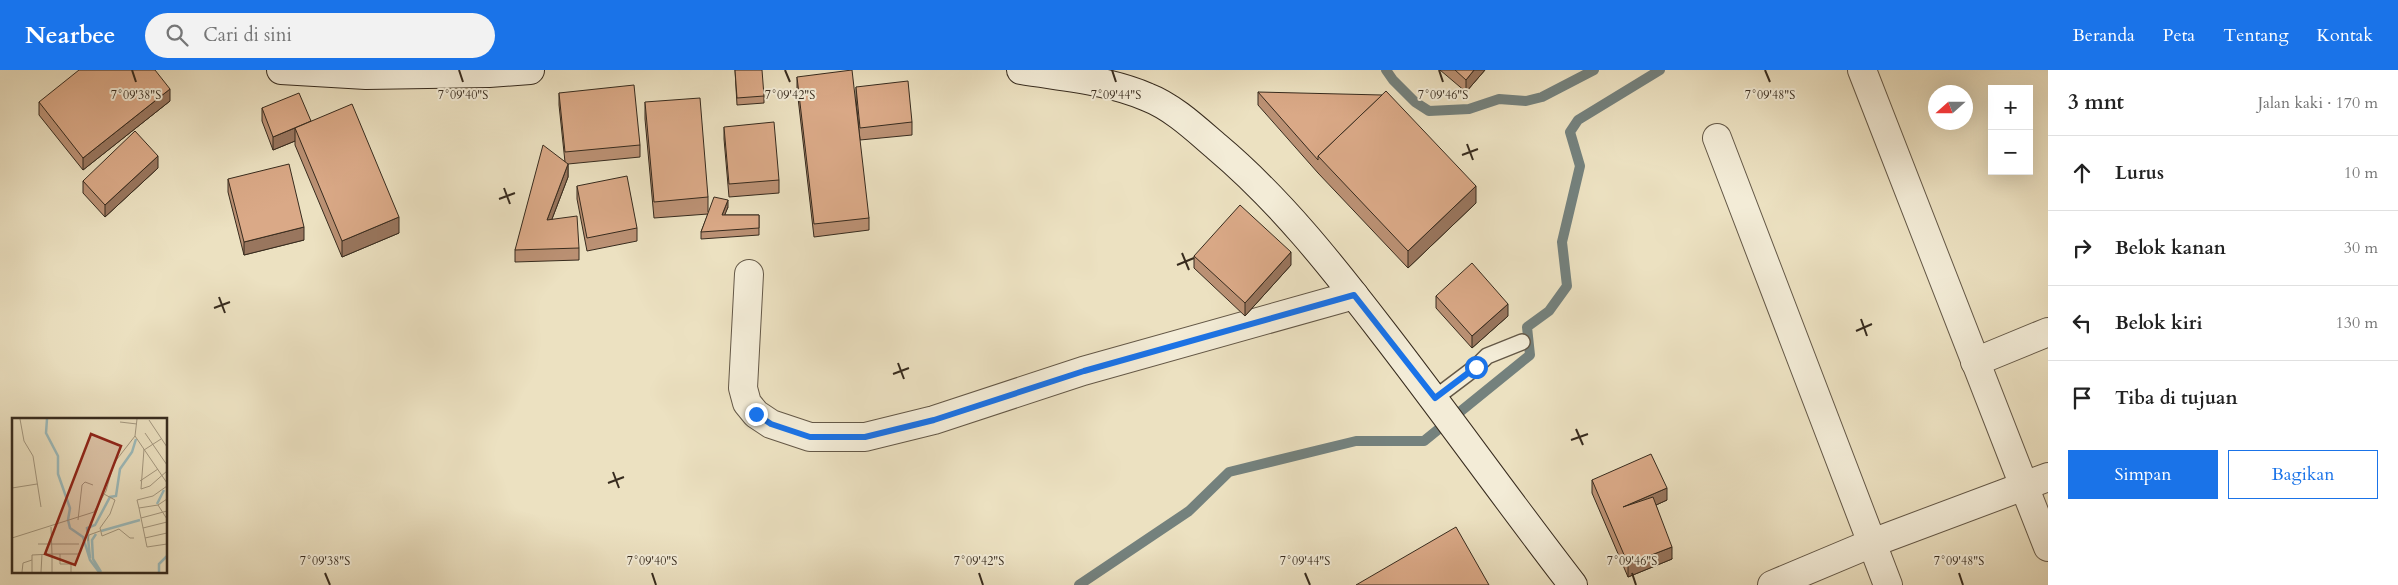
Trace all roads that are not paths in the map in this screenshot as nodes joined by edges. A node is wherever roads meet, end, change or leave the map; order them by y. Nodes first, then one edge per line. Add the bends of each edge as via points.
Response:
1 (281, 70) edge
2 (530, 70) edge
3 (1021, 70) edge
4 (1862, 70) edge
5 (1717, 138) dead end
6 (749, 274) dead end
7 (1354, 295) junction
8 (2048, 332) edge
9 (1522, 342) dead end
10 (1975, 362) junction
11 (1446, 413) junction
12 (2036, 481) edge
13 (1872, 542) junction
14 (2048, 547) edge
15 (1573, 585) edge
16 (1772, 585) edge
17 (1888, 585) edge

1 - 2 street via 366,75
3 - 7 street via 1130,91 1149,97 1189,123 1249,174
4 - 10 street
5 - 13 street
6 - 7 street via 743,388 747,403 771,424 810,437 865,437 934,420 1084,371
7 - 11 street
8 - 10 street
9 - 11 lane via 1487,356 1476,367
10 - 12 street
11 - 15 street
12 - 13 street
12 - 14 street
13 - 16 street
13 - 17 street

